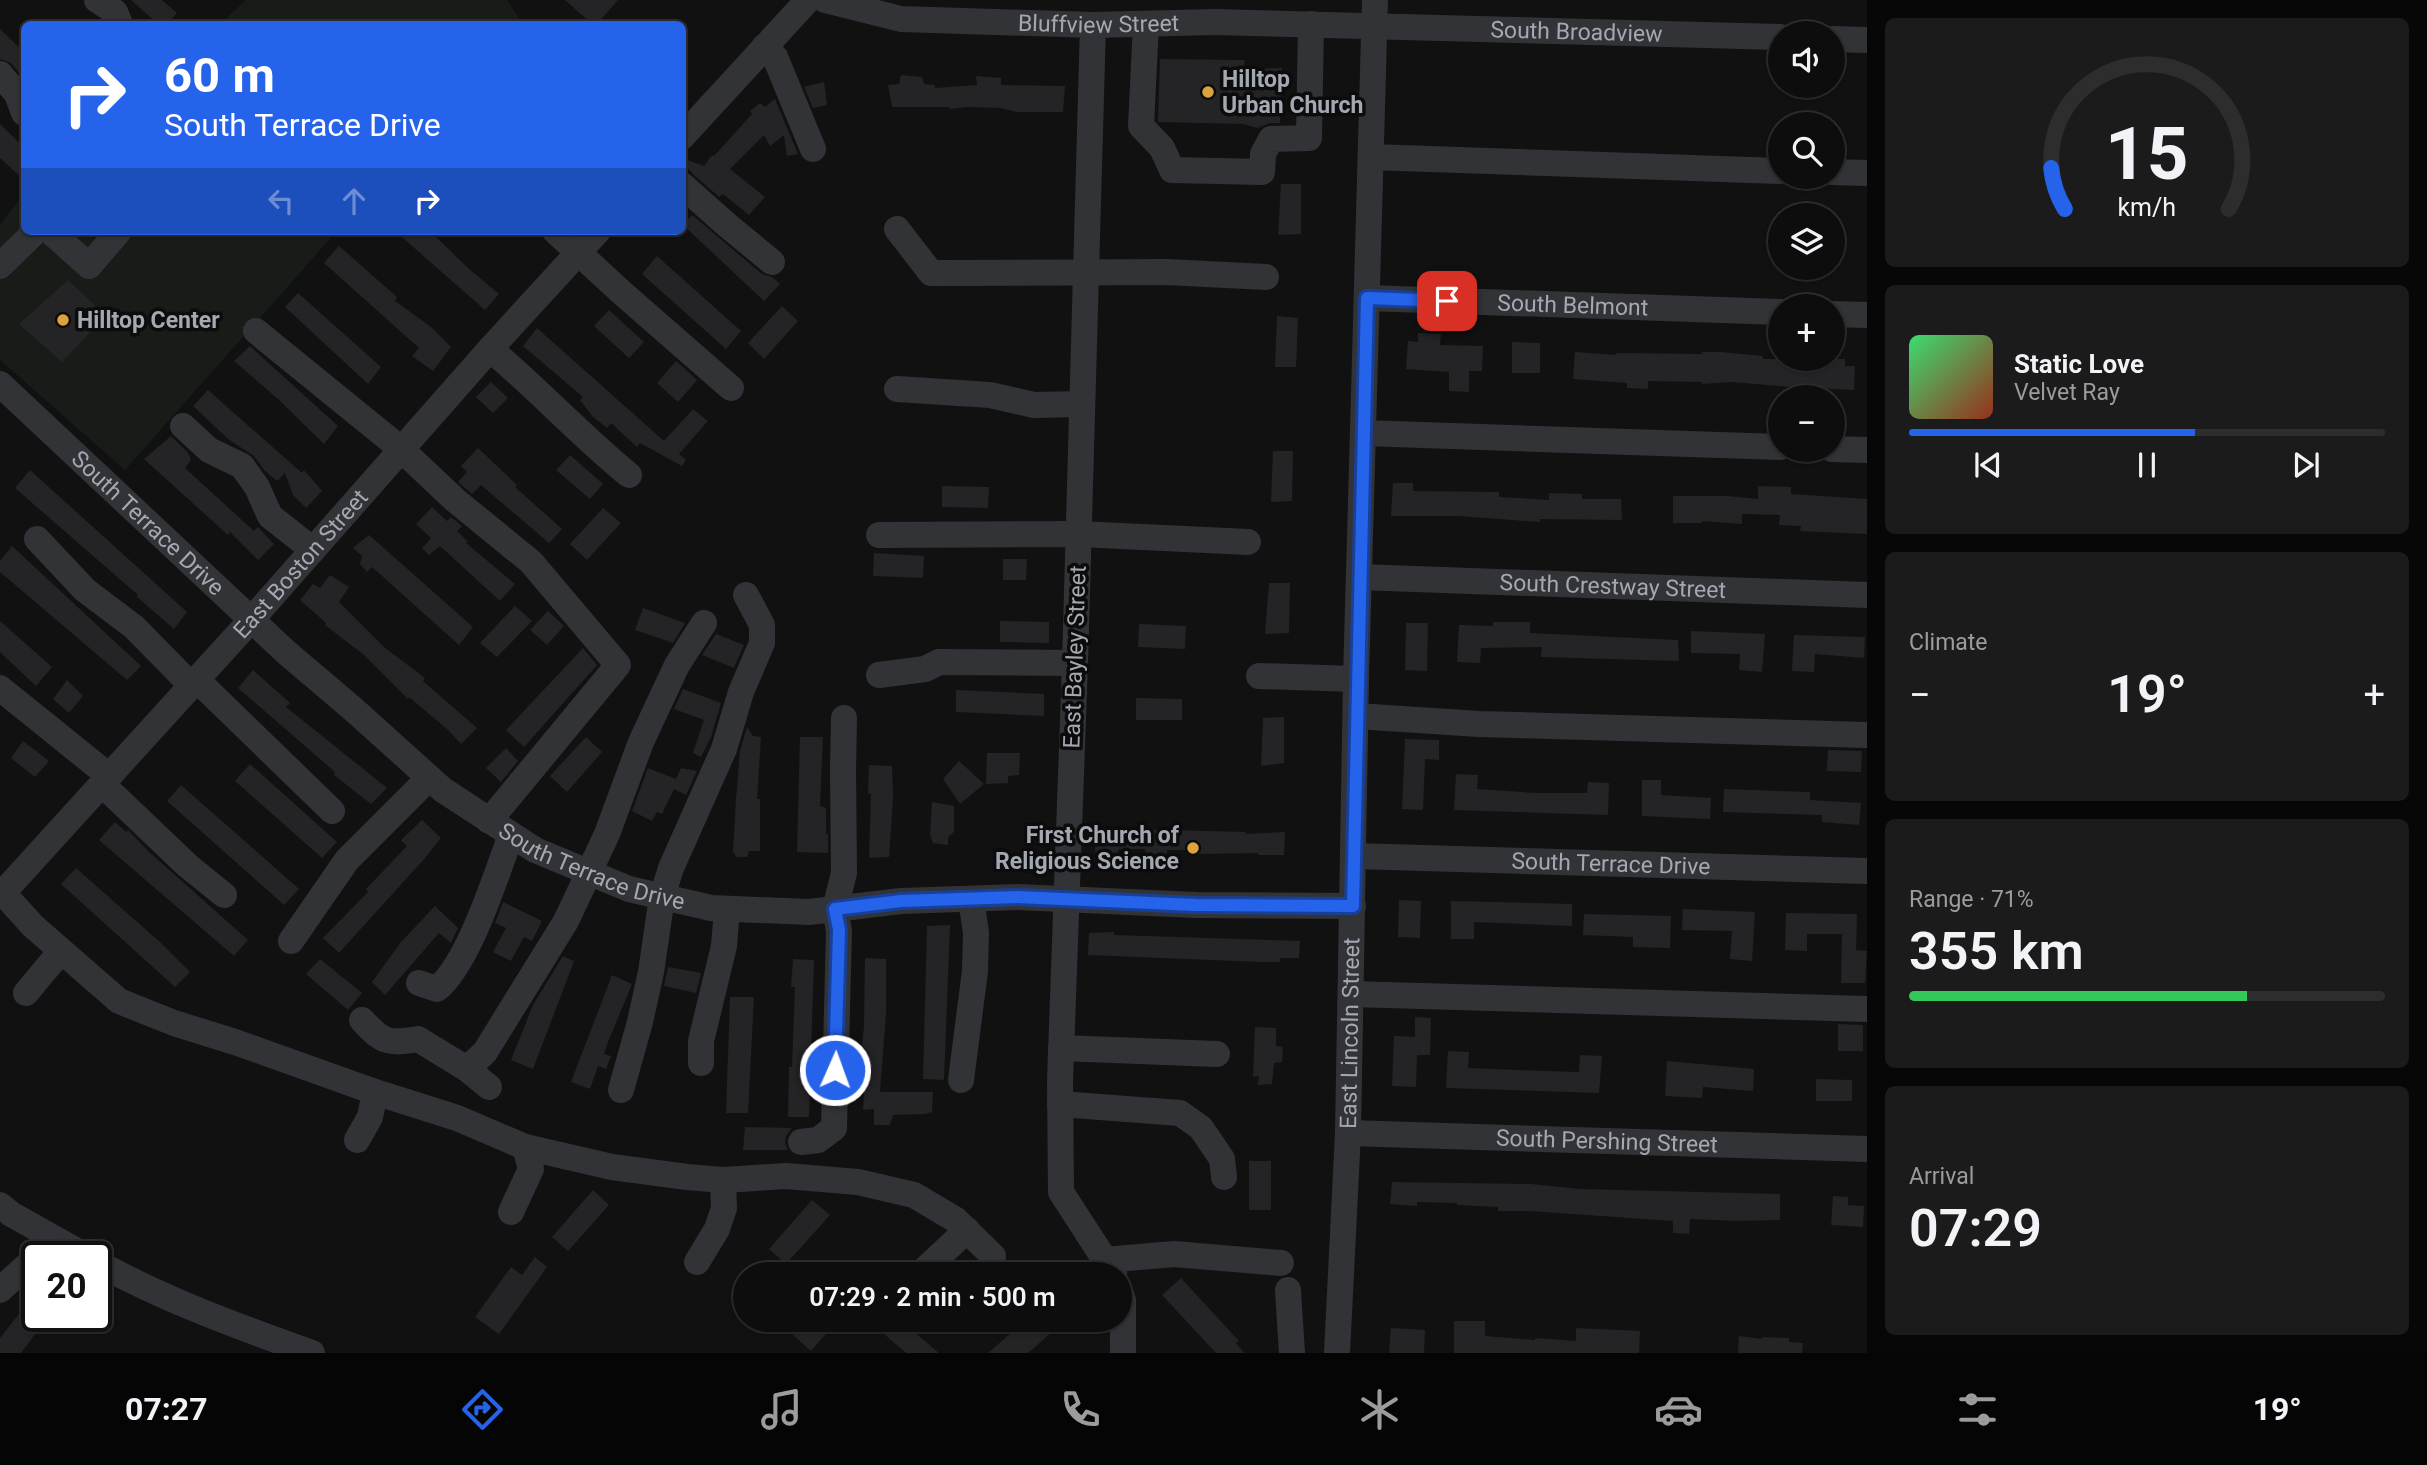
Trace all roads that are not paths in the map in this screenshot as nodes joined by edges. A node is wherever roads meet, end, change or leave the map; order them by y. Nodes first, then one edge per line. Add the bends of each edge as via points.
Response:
1 (97, 0) edge
2 (808, 0) edge
3 (825, 0) edge
4 (1375, 13) edge
5 (119, 21) edge
6 (1146, 24) junction
7 (1311, 24) junction
8 (1093, 25) junction
9 (1768, 36) edge
10 (1845, 39) edge
11 (1867, 40) edge
12 (764, 47) junction
13 (0, 74) edge
14 (21, 105) edge
15 (686, 133) edge
16 (813, 149) dead end
17 (1371, 157) junction
18 (1768, 170) edge
19 (1845, 172) edge
20 (1867, 173) edge
21 (686, 189) edge
22 (897, 229) dead end
23 (32, 235) edge
24 (54, 235) edge
25 (116, 235) edge
26 (559, 235) edge
27 (595, 235) edge
28 (579, 253) junction
29 (772, 261) dead end
30 (0, 266) edge
31 (1086, 274) junction
32 (1266, 277) dead end
33 (1367, 298) junction
34 (1768, 312) edge
35 (1845, 314) edge
36 (1867, 315) edge
37 (256, 331) dead end
38 (489, 349) junction
39 (0, 384) edge
40 (731, 388) dead end
41 (897, 389) dead end
42 (1082, 404) junction
43 (183, 426) dead end
44 (1363, 433) junction
45 (1768, 447) edge
46 (401, 449) junction
47 (1845, 449) edge
48 (1867, 450) edge
49 (629, 475) dead end
50 (879, 534) dead end
51 (1079, 534) junction
52 (37, 539) dead end
53 (1248, 542) dead end
54 (313, 550) junction
55 (1359, 577) junction
56 (1867, 594) edge
57 (746, 595) dead end
58 (251, 620) junction
59 (704, 623) dead end
60 (1075, 663) junction
61 (879, 675) dead end
62 (1259, 676) dead end
63 (1356, 679) junction
64 (194, 682) junction
65 (0, 688) edge
66 (1356, 716) junction
67 (845, 718) dead end
68 (1867, 735) edge
69 (429, 778) junction
70 (105, 780) junction
71 (332, 811) dead end
72 (500, 828) junction
73 (1353, 856) junction
74 (588, 872) junction
75 (1867, 872) edge
76 (1, 894) edge
77 (224, 895) dead end
78 (662, 897) junction
79 (971, 899) junction
80 (1066, 899) junction
81 (1353, 906) junction
82 (727, 909) junction
83 (835, 909) junction
84 (291, 941) dead end
85 (61, 951) junction
86 (419, 983) dead end
87 (26, 993) dead end
88 (1351, 994) junction
89 (1867, 1009) edge
90 (362, 1020) dead end
91 (1061, 1048) junction
92 (1217, 1054) dead end
93 (701, 1063) dead end
94 (467, 1069) junction
95 (961, 1080) dead end
96 (489, 1087) dead end
97 (621, 1090) dead end
98 (375, 1092) junction
99 (1060, 1104) junction
100 (1348, 1133) junction
101 (357, 1140) dead end
102 (802, 1142) dead end
103 (525, 1147) junction
104 (1867, 1149) edge
105 (1224, 1177) dead end
106 (723, 1180) junction
107 (0, 1205) edge
108 (511, 1212) dead end
109 (967, 1230) junction
110 (51, 1237) junction
111 (58, 1241) edge
112 (993, 1256) dead end
113 (697, 1262) dead end
114 (933, 1262) edge
115 (1106, 1262) edge
116 (1132, 1262) edge
117 (1281, 1263) dead end
118 (112, 1271) edge
119 (0, 1290) edge
120 (1288, 1290) dead end
121 (1122, 1332) edge
122 (312, 1353) edge
123 (1122, 1353) edge
124 (1292, 1353) edge
125 (1337, 1353) edge

1 - 5 street via 115,12
2 - 12 street
3 - 8 street, Bluffview Street via 901,19
4 - 7 street, Bluffview Street
4 - 9 street, South Broadview
4 - 17 street, East Lincoln Street
6 - 7 street, Bluffview Street
6 - 7 street via 1140,126 1162,148 1172,170 1262,172 1263,154 1271,139 1309,138
6 - 8 street, Bluffview Street
8 - 31 street, East Bayley Street
10 - 11 street
12 - 15 street
12 - 16 street via 775,57
13 - 14 street
17 - 18 street
17 - 33 street, East Lincoln Street
19 - 20 street
21 - 29 street
22 - 31 street via 931,273
23 - 30 street
24 - 25 street via 89,266
26 - 28 street
27 - 28 street, East Boston Street
28 - 38 street, East Boston Street
28 - 40 street
31 - 32 street
31 - 42 street, East Bayley Street
33 - 34 street, South Belmont
33 - 44 street, East Lincoln Street
35 - 36 street
37 - 46 street
38 - 46 street, East Boston Street
38 - 49 street
39 - 58 street, South Terrace Drive
41 - 42 street via 990,395 1034,405
42 - 51 street, East Bayley Street
43 - 54 street via 209,450 242,467 270,516
44 - 45 street
44 - 55 street, East Lincoln Street
46 - 54 street, East Boston Street
46 - 72 street via 484,526 531,562 618,665
47 - 48 street
50 - 51 street
51 - 53 street
51 - 60 street, East Bayley Street
52 - 64 street via 85,590
54 - 58 street, East Boston Street
55 - 56 street, South Crestway Street
55 - 63 street, East Lincoln Street
57 - 78 street via 762,625 762,643
58 - 64 street, East Boston Street
58 - 69 street, South Terrace Drive
59 - 74 street via 677,665 641,742
60 - 61 street via 939,662 925,669
60 - 80 street, East Bayley Street
62 - 63 street
63 - 66 street, East Lincoln Street
64 - 70 street, East Boston Street
64 - 71 street
65 - 70 street
66 - 68 street
66 - 73 street, East Lincoln Street
67 - 83 street via 845,873
69 - 72 street, South Terrace Drive
69 - 84 street via 347,860
70 - 76 street, East Boston Street
70 - 77 street via 188,866
72 - 74 street, South Terrace Drive via 535,850
72 - 86 street via 467,947 438,989
73 - 75 street, South Terrace Drive
73 - 81 street, East Lincoln Street
74 - 78 street, South Terrace Drive via 629,890
74 - 94 street via 566,922 485,1052
76 - 85 street
78 - 82 street, South Terrace Drive
78 - 97 street via 648,985
79 - 80 street, South Terrace Drive
79 - 83 street, South Terrace Drive
79 - 95 street via 975,971
80 - 81 street, South Terrace Drive
80 - 91 street, East Bayley Street
81 - 88 street, East Lincoln Street
82 - 83 street, South Terrace Drive
82 - 93 street via 724,946 701,1041
83 - 102 street via 839,942 834,1128 818,1140
85 - 87 street
85 - 98 street via 119,1002
88 - 89 street
88 - 100 street, East Lincoln Street
90 - 94 street via 377,1036 392,1043 418,1039
91 - 92 street
91 - 99 street, East Bayley Street
94 - 96 street
98 - 101 street via 370,1117
98 - 103 street via 457,1118
99 - 105 street via 1180,1113 1201,1128 1222,1159
99 - 115 street, East Bayley Street via 1061,1192
100 - 104 street, South Pershing Street
100 - 125 street, East Lincoln Street
103 - 106 street via 612,1167
103 - 108 street via 531,1169
106 - 109 street via 786,1176 858,1182 914,1195
106 - 113 street via 724,1208
107 - 110 street
109 - 112 street
109 - 114 street
110 - 111 street
110 - 119 street
116 - 117 street via 1174,1254
118 - 122 street via 248,1331
120 - 124 street
121 - 123 street

